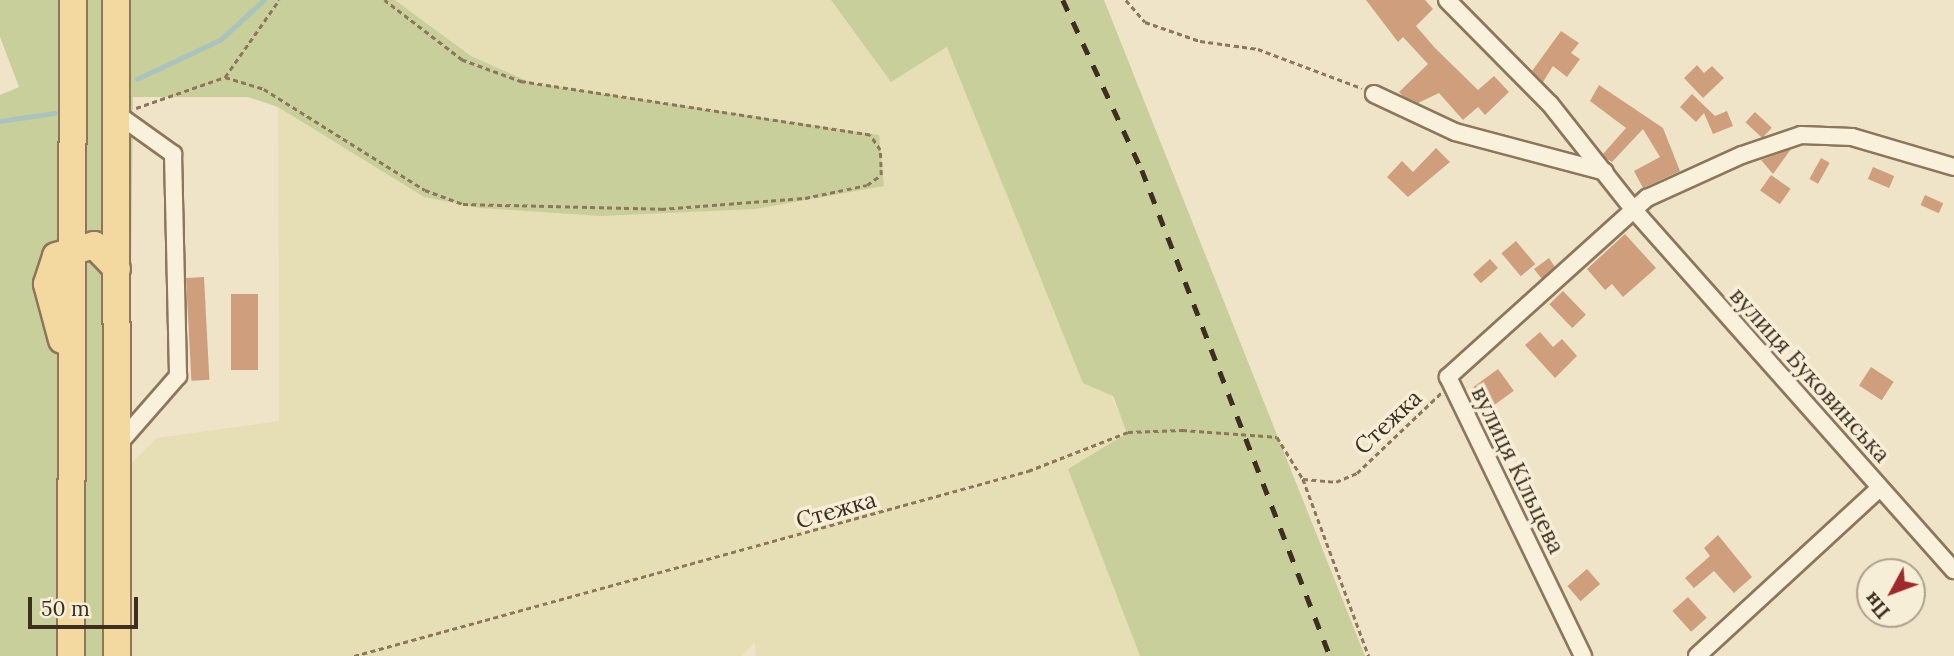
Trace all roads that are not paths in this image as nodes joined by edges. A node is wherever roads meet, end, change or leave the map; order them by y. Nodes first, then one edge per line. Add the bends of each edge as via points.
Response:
1 (74, 0) edge
2 (116, 0) edge
3 (1447, 0) edge
4 (1374, 93) road end
5 (117, 114) junction
6 (1954, 167) edge
7 (1605, 172) junction
8 (1633, 209) junction
9 (71, 249) junction
10 (117, 269) junction
11 (117, 446) junction
12 (1880, 488) junction
13 (1954, 570) edge
14 (71, 656) edge
15 (117, 656) edge
16 (1583, 656) edge
17 (1697, 656) edge

1 - 9 main road
2 - 5 main road
3 - 7 street, вулиця Буковинська via 1550,104
4 - 7 street via 1455,132
5 - 10 main road
5 - 11 street via 173,154 178,376
6 - 8 street via 1852,137 1801,135 1670,186
7 - 8 street, вулиця Буковинська
8 - 12 street, вулиця Буковинська
8 - 16 street, вулиця Кільцева via 1448,377
9 - 10 main road via 94,244
9 - 14 main road via 56,256 47,284 71,373
10 - 11 main road
11 - 15 main road
12 - 13 street, вулиця Буковинська
12 - 17 street

